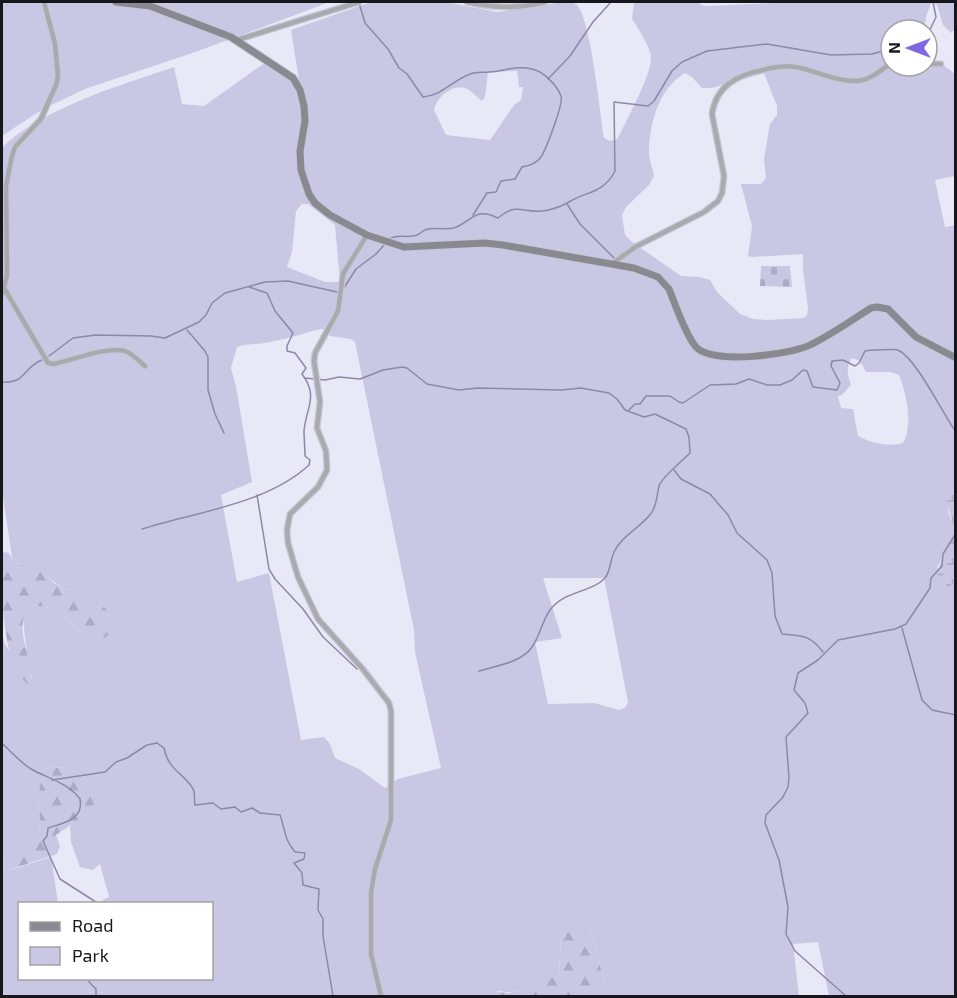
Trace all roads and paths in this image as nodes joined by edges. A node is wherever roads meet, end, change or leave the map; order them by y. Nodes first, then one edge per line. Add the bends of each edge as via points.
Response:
1 (44, 2) edge
2 (116, 2) edge
3 (359, 2) edge
4 (467, 2) edge
5 (545, 2) edge
6 (237, 40) junction
7 (879, 71) edge
8 (367, 235) junction
9 (613, 263) junction
10 (4, 288) junction
11 (2, 294) edge
12 (956, 358) edge
13 (145, 366) dead end
14 (381, 996) edge

1 - 10 street via 58,76 41,119 15,147 12,156 6,186
2 - 6 street via 164,10
3 - 6 street
4 - 5 street via 503,8
6 - 8 street via 288,73 297,84 305,112 300,161 309,194 322,209
7 - 9 street via 855,81 781,66 731,80 713,104 724,176 718,201
8 - 9 street via 404,247 485,243
8 - 14 street via 343,274 338,311 315,352 320,394 318,428 326,451 327,470 318,487 290,514 287,530 298,577 318,619 362,668 391,711 391,820 371,893 371,954
9 - 12 street via 664,282 693,342 706,354 744,356 811,345 878,307 888,309 916,337
10 - 11 street
10 - 13 street via 48,363 112,350 127,352

